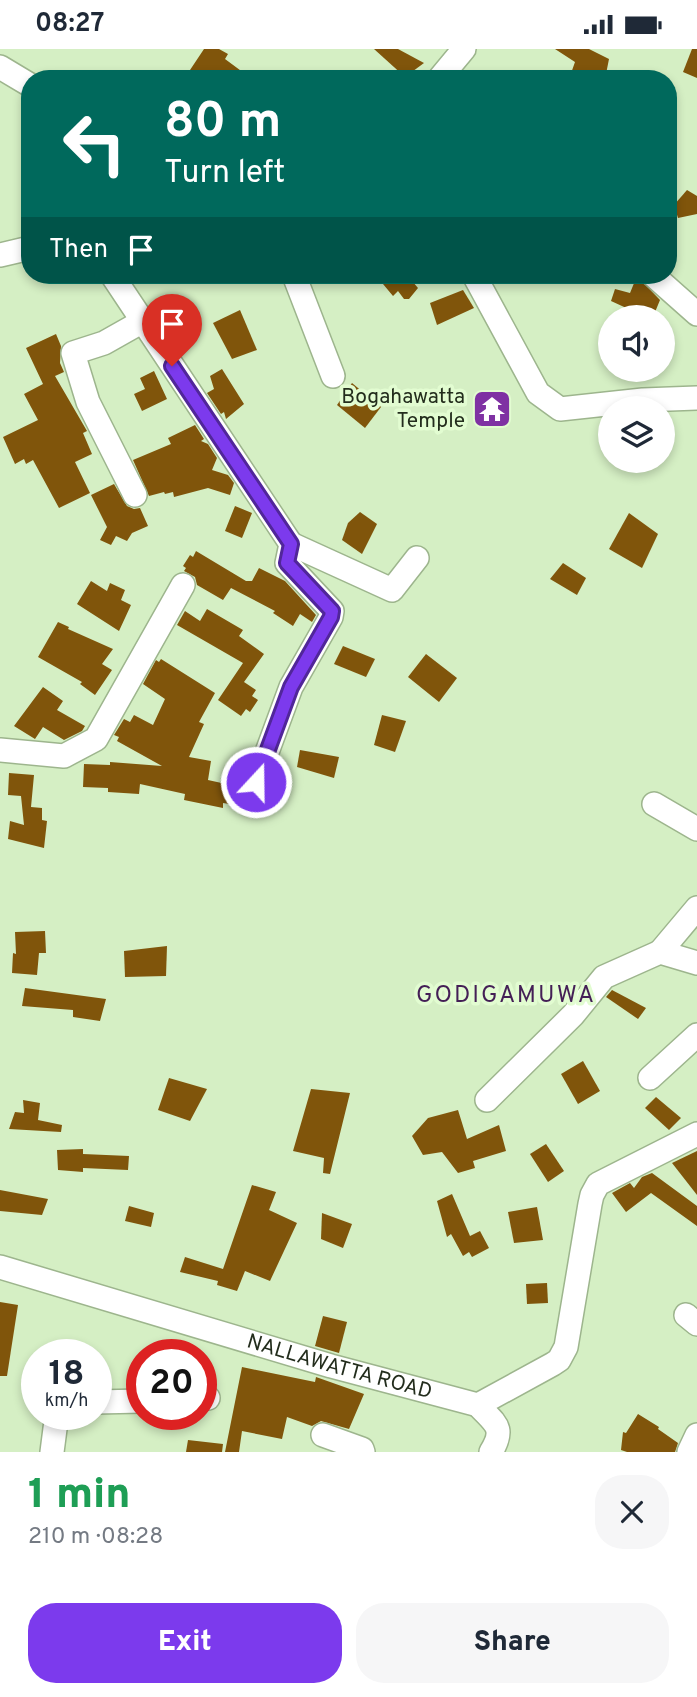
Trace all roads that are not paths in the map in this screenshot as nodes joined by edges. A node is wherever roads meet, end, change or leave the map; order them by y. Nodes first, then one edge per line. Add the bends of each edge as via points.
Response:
1 (9, 49) edge
2 (464, 49) edge
3 (0, 65) edge
4 (446, 70) edge
5 (21, 79) edge
6 (21, 250) edge
7 (0, 255) edge
8 (118, 284) edge
9 (297, 284) edge
10 (479, 284) edge
11 (663, 284) edge
12 (697, 314) edge
13 (143, 321) junction
14 (333, 376) dead end
15 (697, 398) edge
16 (135, 495) dead end
17 (291, 544) junction
18 (417, 558) dead end
19 (183, 585) dead end
20 (0, 751) edge
21 (256, 782) dead end
22 (654, 804) dead end
23 (697, 829) edge
24 (697, 908) edge
25 (660, 953) junction
26 (697, 963) edge
27 (697, 1035) edge
28 (650, 1078) dead end
29 (486, 1100) dead end
30 (697, 1134) edge
31 (0, 1267) edge
32 (478, 1405) junction
33 (55, 1430) edge
34 (323, 1435) dead end
35 (697, 1435) edge
36 (52, 1452) edge
37 (363, 1452) edge
38 (491, 1452) edge
39 (689, 1452) edge

1 - 3 street
2 - 4 street
3 - 5 street
6 - 7 street
8 - 13 street
9 - 14 street
10 - 15 street via 538,393 560,409
11 - 12 street
13 - 16 street via 104,343 73,353 89,402
13 - 17 street
17 - 18 street via 392,590
17 - 21 street via 287,563 332,611 291,687
19 - 20 street via 96,739 64,756
22 - 23 street
24 - 25 street
25 - 26 street
25 - 29 street via 604,977 573,1015
27 - 28 street
30 - 32 street via 598,1184 590,1204 563,1354
31 - 32 street, NALLAWATTA ROAD
32 - 38 street via 499,1429 500,1439
33 - 36 street
34 - 37 street
35 - 39 street

